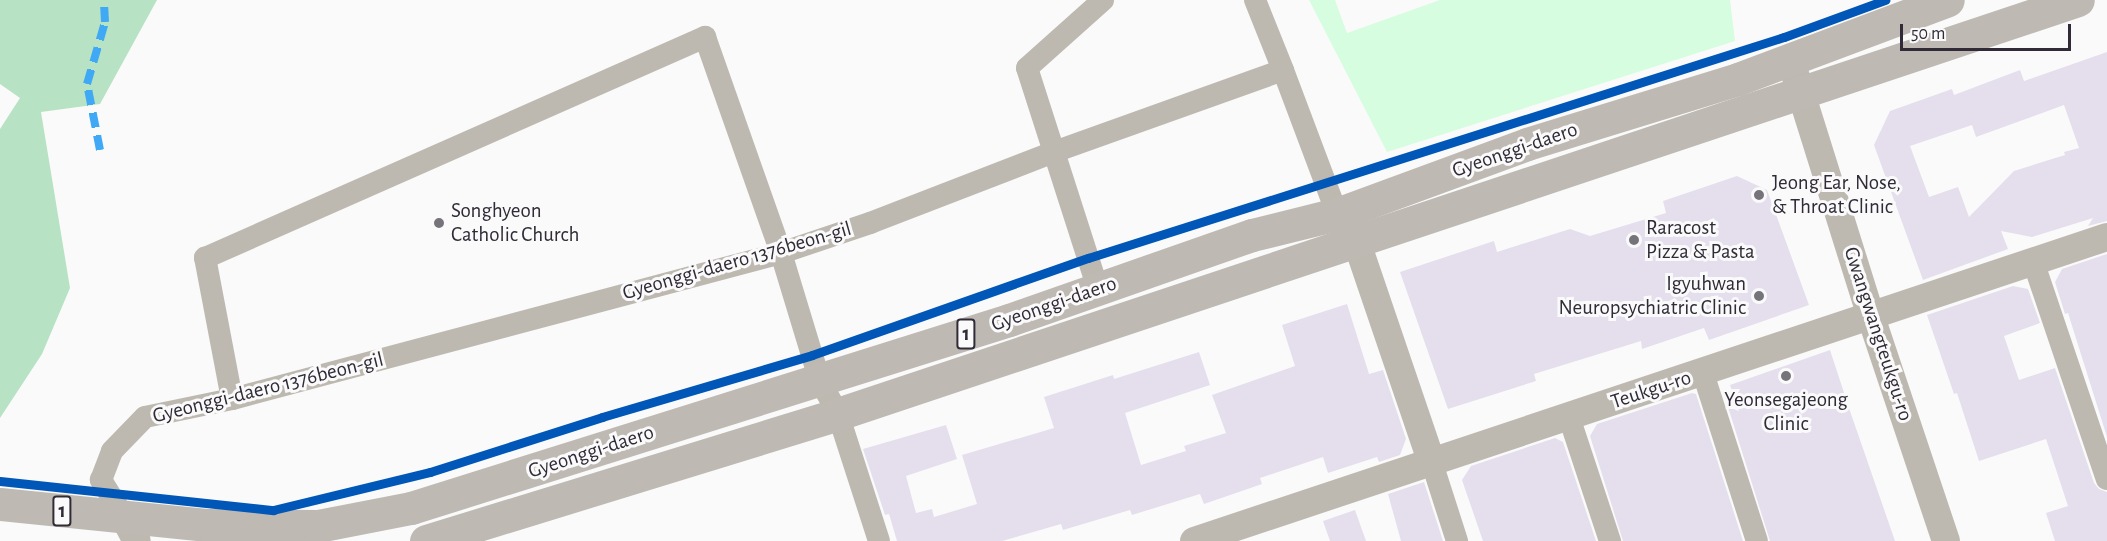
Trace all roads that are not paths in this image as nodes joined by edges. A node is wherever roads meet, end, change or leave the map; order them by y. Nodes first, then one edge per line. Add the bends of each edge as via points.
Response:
1 (1103, 0) edge
2 (1255, 0) edge
3 (1948, 0) edge
4 (2078, 0) edge
5 (1790, 58) junction
6 (1283, 70) junction
7 (1801, 94) junction
8 (1054, 152) junction
9 (1337, 214) junction
10 (2107, 237) edge
11 (1356, 240) junction
12 (781, 253) junction
13 (2033, 261) junction
14 (1098, 289) junction
15 (1871, 316) junction
16 (1703, 374) junction
17 (820, 381) junction
18 (232, 399) junction
19 (838, 414) junction
20 (1569, 417) junction
21 (1432, 463) junction
22 (2107, 479) edge
23 (0, 504) edge
24 (131, 529) edge
25 (426, 541) edge
26 (879, 541) edge
27 (1194, 541) edge
28 (1457, 541) edge
29 (1610, 541) edge
30 (1757, 541) edge
31 (1946, 541) edge

1 - 8 street via 1027,68
2 - 6 street
3 - 5 main road, Gyeonggi-daero / 1
4 - 7 main road, Gyeonggi-daero / 1
5 - 7 street, Gwangwangteukgu-ro
5 - 9 main road, Gyeonggi-daero / 1 via 1738,79 1527,144
6 - 8 street, Gyeonggi-daero 1376beon-gil
6 - 9 street
7 - 11 main road, Gyeonggi-daero / 1
7 - 15 street, Gwangwangteukgu-ro
8 - 12 street, Gyeonggi-daero 1376beon-gil
8 - 14 street
9 - 14 main road, Gyeonggi-daero / 1 via 1252,234
10 - 13 street, Teukgu-ro
11 - 19 main road, Gyeonggi-daero / 1
11 - 21 street
12 - 17 street
12 - 18 street, Gyeonggi-daero 1376beon-gil
12 - 18 street via 705,37 205,258
13 - 15 street, Teukgu-ro
13 - 22 street
14 - 17 main road, Gyeonggi-daero / 1
15 - 16 street, Teukgu-ro
15 - 31 street, Gwangwangteukgu-ro
16 - 20 street, Teukgu-ro
16 - 30 street
17 - 19 street
17 - 24 main road, Gyeonggi-daero / 1 via 411,508 318,526
18 - 24 street, Gyeonggi-daero 1376beon-gil via 145,417 112,451 101,480
19 - 25 main road, Gyeonggi-daero / 1
19 - 26 street
20 - 21 street, Teukgu-ro
20 - 29 street
21 - 27 street, Teukgu-ro
21 - 28 street
23 - 24 main road, Gyeonggi-daero / 1

